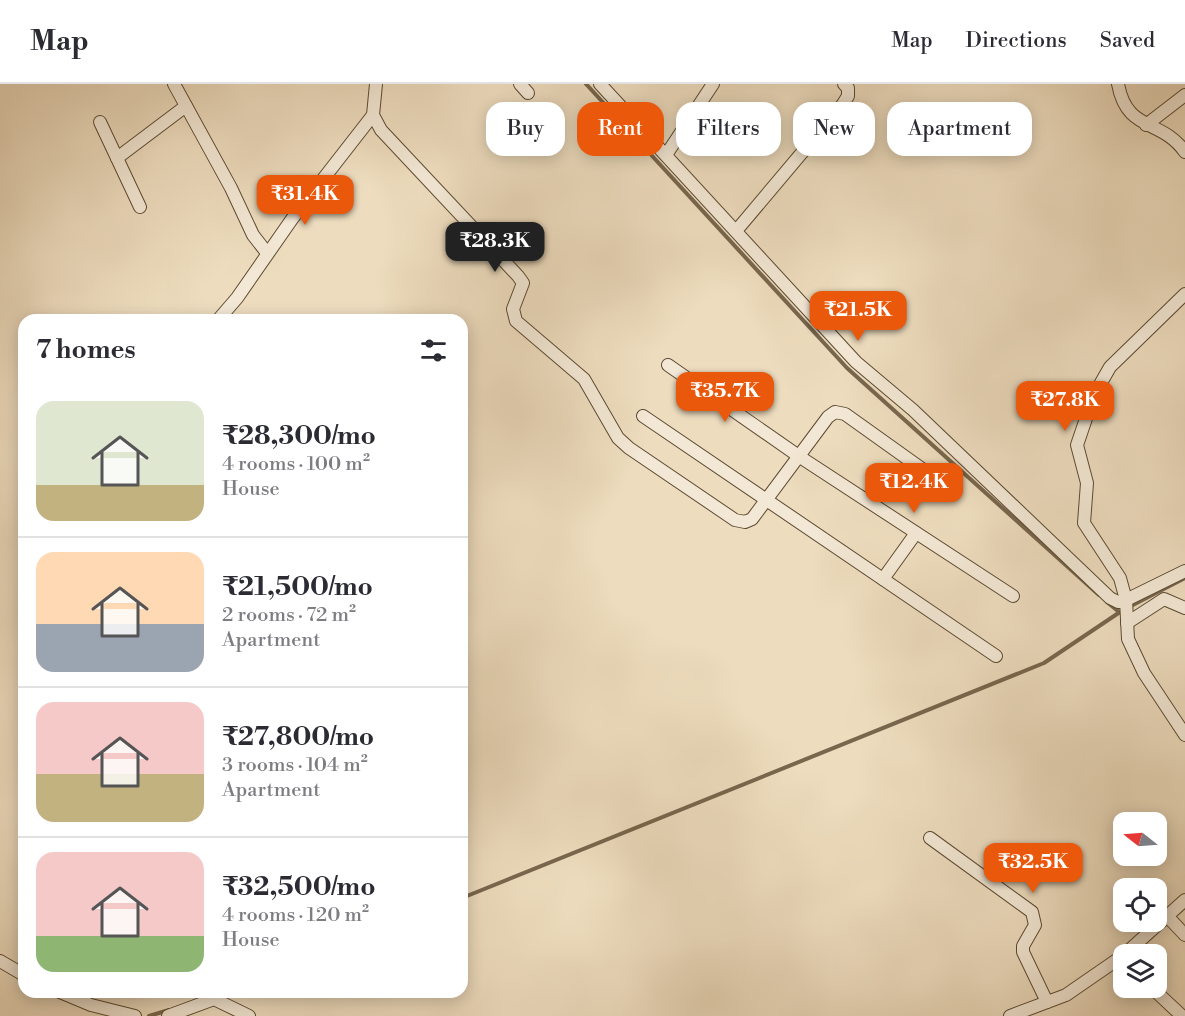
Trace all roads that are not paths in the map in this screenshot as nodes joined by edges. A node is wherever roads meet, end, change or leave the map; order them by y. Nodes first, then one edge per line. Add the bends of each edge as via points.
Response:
1 (174, 84) edge
2 (375, 84) edge
3 (600, 84) edge
4 (713, 84) edge
5 (844, 84) edge
6 (1118, 84) edge
7 (1185, 95) edge
8 (186, 106) junction
9 (373, 115) junction
10 (100, 122) dead end
11 (1146, 125) junction
12 (1185, 152) edge
13 (666, 155) junction
14 (117, 158) junction
15 (140, 207) dead end
16 (736, 231) junction
17 (267, 253) junction
18 (1185, 294) edge
19 (223, 314) edge
20 (668, 365) dead end
21 (644, 416) dead end
22 (800, 457) junction
23 (936, 478) dead end
24 (768, 500) junction
25 (916, 533) junction
26 (1185, 571) edge
27 (884, 579) junction
28 (1012, 596) dead end
29 (1185, 608) edge
30 (1126, 609) junction
31 (996, 656) dead end
32 (1185, 735) edge
33 (930, 838) dead end
34 (1185, 900) edge
35 (1167, 916) joint
36 (1150, 932) edge
37 (1185, 935) edge
38 (1137, 944) edge
39 (0, 961) edge
40 (1113, 964) edge
41 (18, 972) edge
42 (77, 998) edge
43 (1163, 998) edge
44 (1047, 1002) junction
45 (1023, 1014) edge
46 (135, 1016) edge
47 (168, 1016) edge
48 (249, 1016) edge
49 (1010, 1016) edge
50 (1182, 1016) edge

1 - 8 street
2 - 9 street
3 - 13 street
4 - 13 street
5 - 16 street via 848,96 843,104
6 - 11 street via 1125,108
7 - 11 street
8 - 14 street
8 - 17 street via 253,235
9 - 17 street
9 - 24 street via 381,130 522,280 513,309 516,321 584,379 618,438 735,520 753,519
10 - 14 street
11 - 12 street via 1164,132
13 - 16 street
14 - 15 street
16 - 30 street via 856,362 913,410
17 - 19 street
18 - 30 street via 1110,367 1098,387 1077,446 1087,483 1084,523 1120,578
20 - 22 street
21 - 24 street
22 - 23 street via 828,417 840,412
22 - 24 street
22 - 25 street
24 - 27 street
25 - 27 street
25 - 28 street
26 - 30 street
27 - 31 street
29 - 30 street via 1164,599
30 - 32 street via 1128,639 1144,673
33 - 44 street via 1032,912 1035,925 1023,952
34 - 35 street
35 - 37 street
36 - 38 street
39 - 41 street
40 - 44 street via 1066,995
42 - 46 street
43 - 50 street
44 - 45 street
45 - 49 street
47 - 48 street via 214,999

